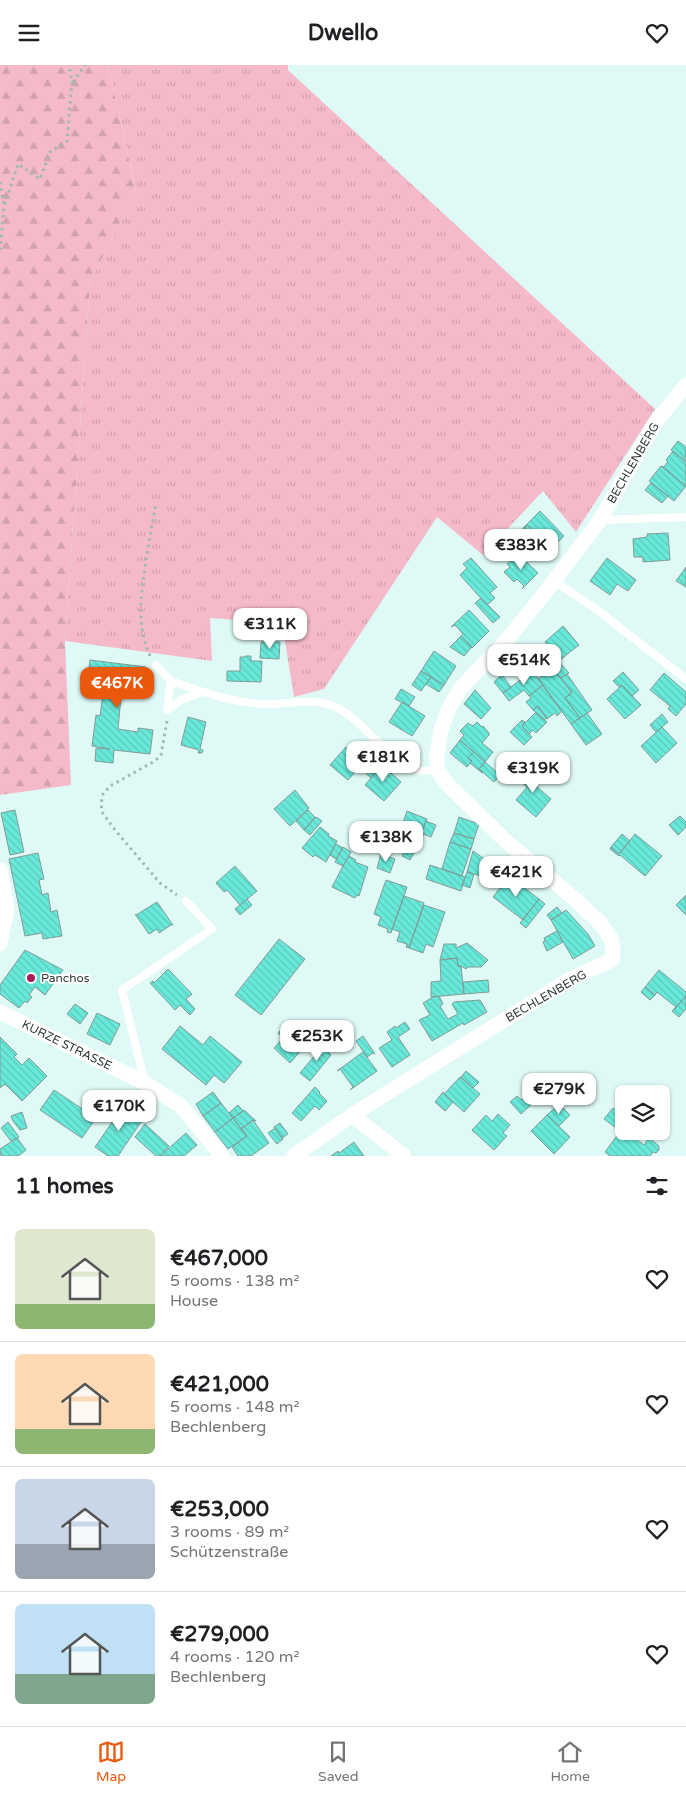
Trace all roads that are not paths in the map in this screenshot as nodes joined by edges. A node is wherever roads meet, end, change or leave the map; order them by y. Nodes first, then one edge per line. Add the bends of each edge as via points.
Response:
1 (686, 385) edge
2 (686, 517) edge
3 (600, 520) junction
4 (554, 581) junction
5 (156, 665) road end
6 (686, 679) edge
7 (171, 681) junction
8 (203, 692) junction
9 (437, 769) junction
10 (0, 870) edge
11 (186, 901) road end
12 (0, 944) edge
13 (0, 1012) edge
14 (145, 1083) junction
15 (352, 1115) junction
16 (222, 1156) edge
17 (294, 1156) edge
18 (404, 1156) edge

1 - 3 street, BECHLENBERG via 654,423
2 - 3 lane, BECHLENBERG
3 - 4 street, BECHLENBERG
4 - 6 lane via 596,609
4 - 9 street, BECHLENBERG via 505,642 461,688 441,730
5 - 7 lane
7 - 8 lane
7 - 8 lane via 167,710 181,700
8 - 9 lane via 263,704 308,701 334,706 402,761 420,771
9 - 15 street, BECHLENBERG via 447,784 475,811 601,924 611,939 612,960 570,979
10 - 12 street via 6,909
11 - 14 lane via 212,929 122,990
13 - 14 street, KURZE STRASSE
14 - 16 street, KURZE STRASSE via 181,1106
15 - 17 street, BECHLENBERG
15 - 18 street

